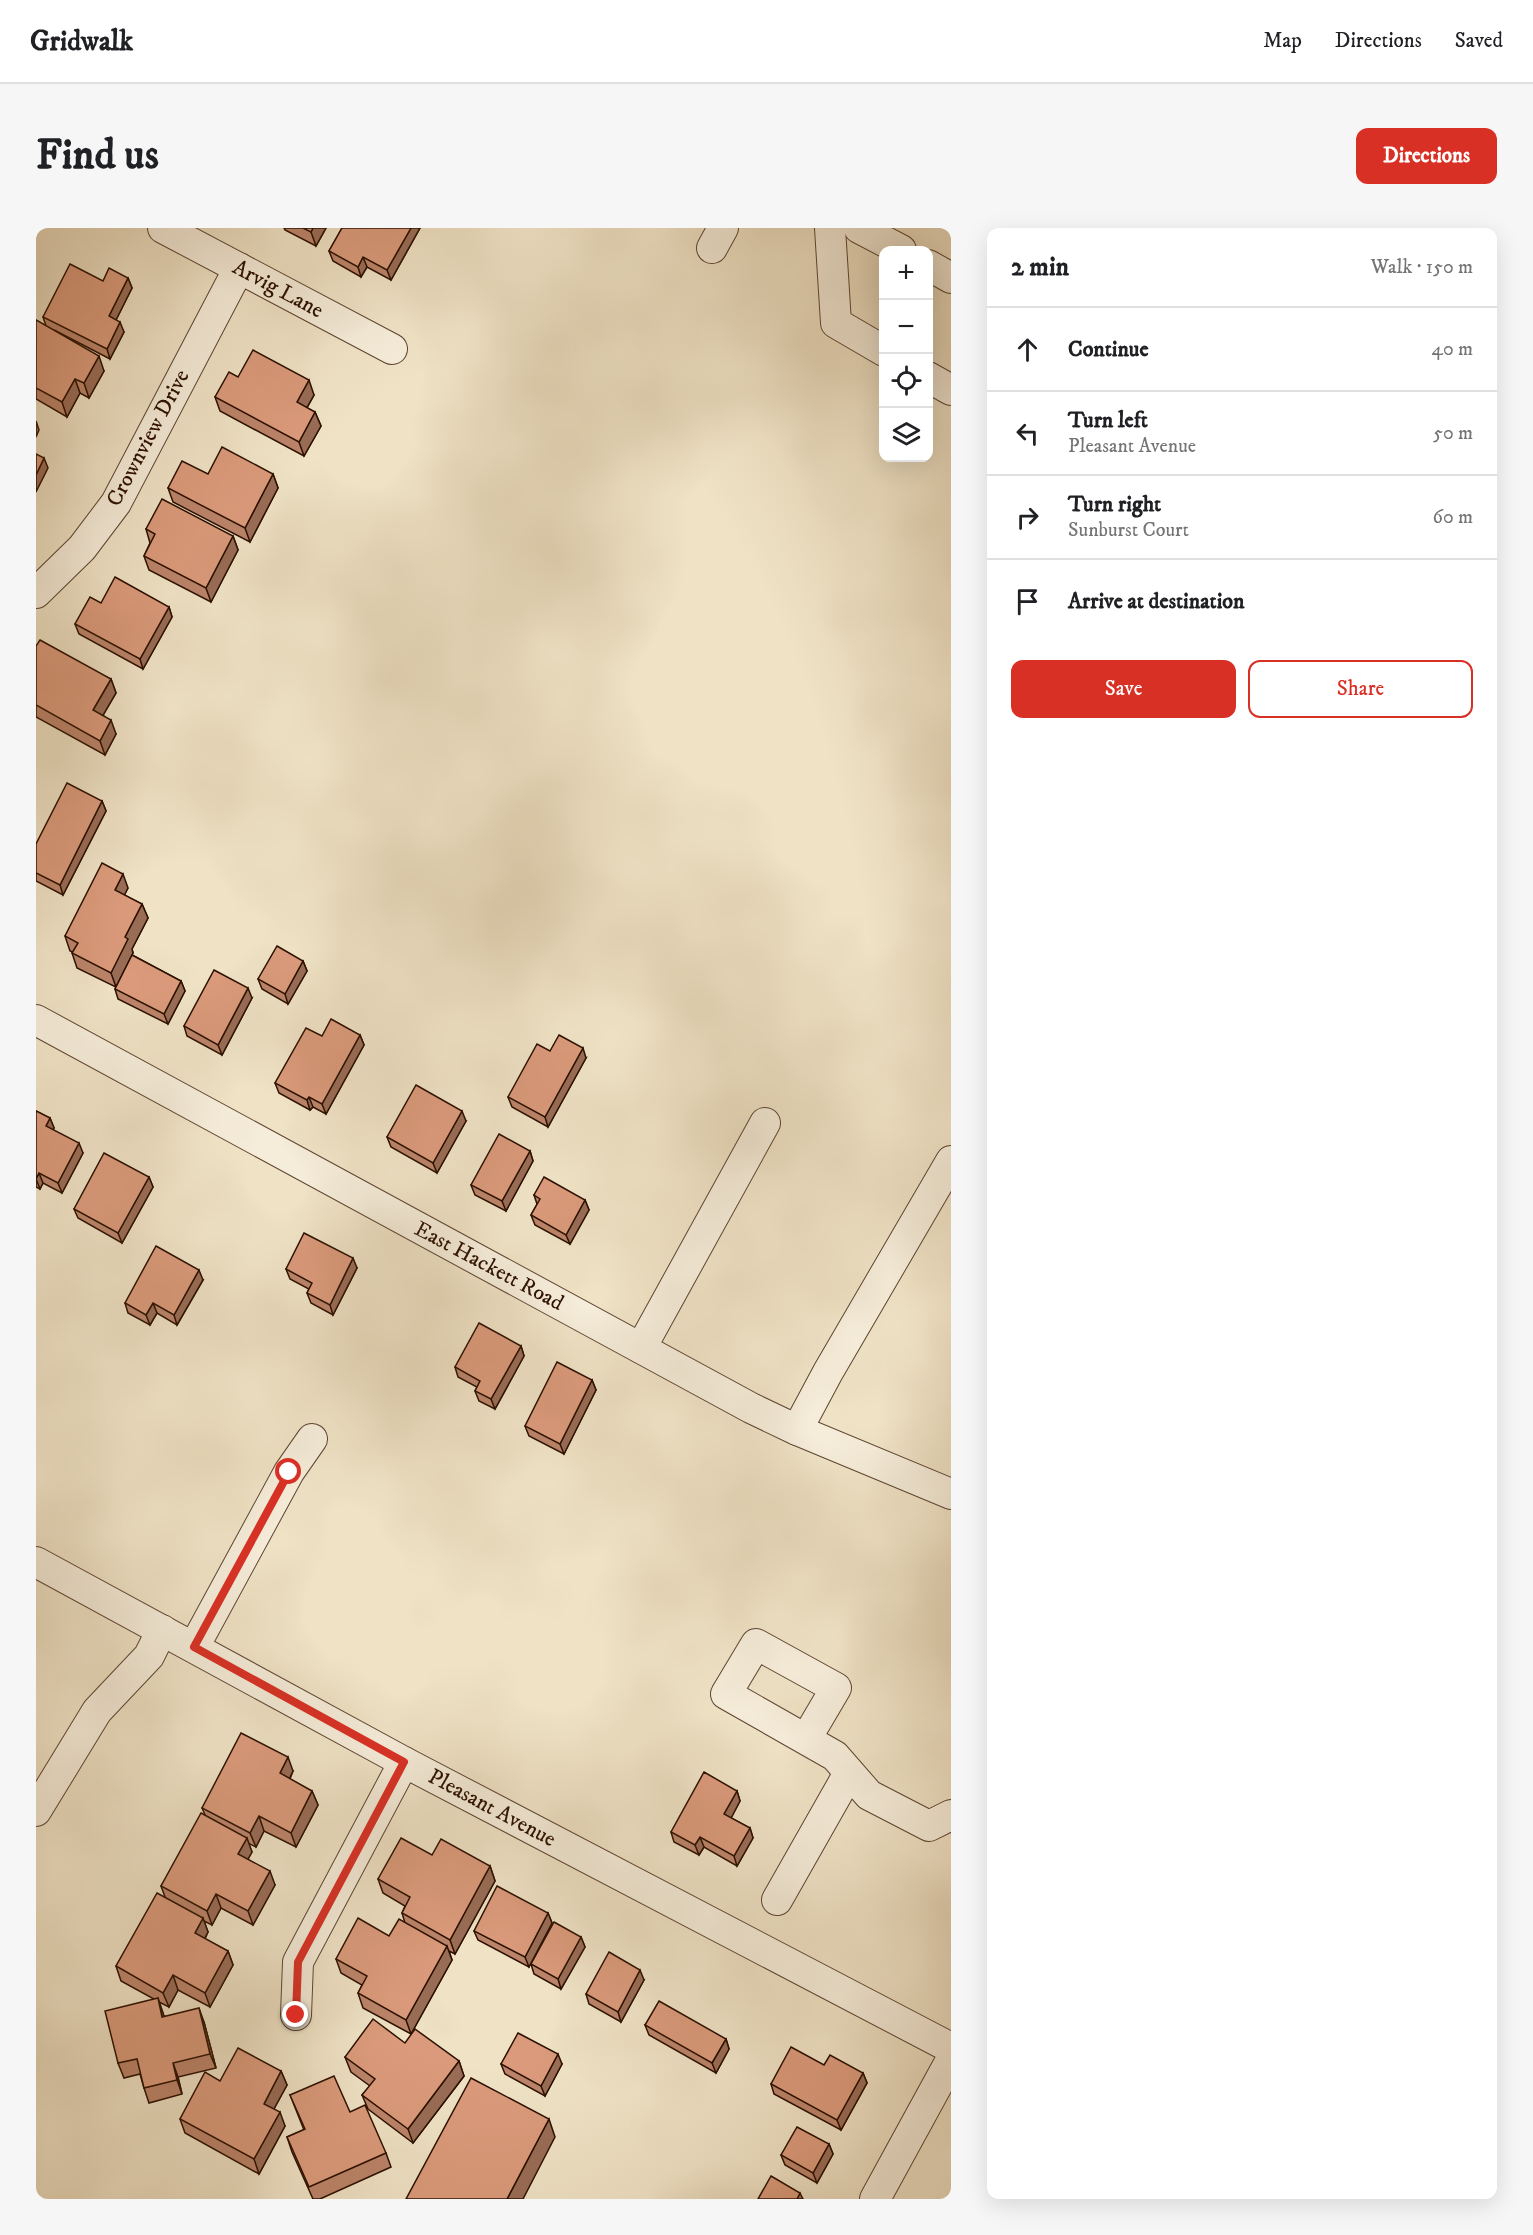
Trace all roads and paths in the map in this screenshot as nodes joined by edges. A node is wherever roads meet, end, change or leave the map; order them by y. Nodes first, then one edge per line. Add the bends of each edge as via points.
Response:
1 (163, 228) edge
2 (830, 228) edge
3 (859, 228) edge
4 (893, 246) edge
5 (238, 268) junction
6 (933, 269) edge
7 (951, 278) edge
8 (879, 348) edge
9 (392, 349) dead end
10 (933, 380) edge
11 (951, 390) edge
12 (36, 593) edge
13 (36, 1020) edge
14 (765, 1123) dead end
15 (951, 1161) edge
16 (641, 1348) junction
17 (797, 1430) junction
18 (312, 1439) dead end
19 (951, 1494) edge
20 (36, 1562) edge
21 (162, 1630) junction
22 (194, 1647) junction
23 (806, 1739) dead end
24 (404, 1762) junction
25 (849, 1773) junction
26 (36, 1811) edge
27 (951, 1815) edge
28 (777, 1900) dead end
29 (296, 2015) dead end
30 (951, 2048) edge
31 (951, 2060) edge
32 (875, 2199) edge

1 - 5 street, Arvig Lane
2 - 8 street via 836,323
3 - 4 street
5 - 9 street, Arvig Lane
5 - 12 street, Crownview Drive via 116,503 82,548
6 - 7 street
10 - 11 street
13 - 16 street, East Hackett Road
14 - 16 street
15 - 17 street
16 - 17 street, East Hackett Road
17 - 19 street, East Hackett Road
18 - 22 street via 289,1472
20 - 21 street, Pleasant Avenue
21 - 22 street, Pleasant Avenue
21 - 26 street via 149,1656 97,1711
22 - 24 street, Pleasant Avenue
23 - 25 street via 835,1756
24 - 29 street via 298,1962
24 - 30 street, Pleasant Avenue
25 - 27 street via 869,1795 929,1826
25 - 28 street
31 - 32 street

